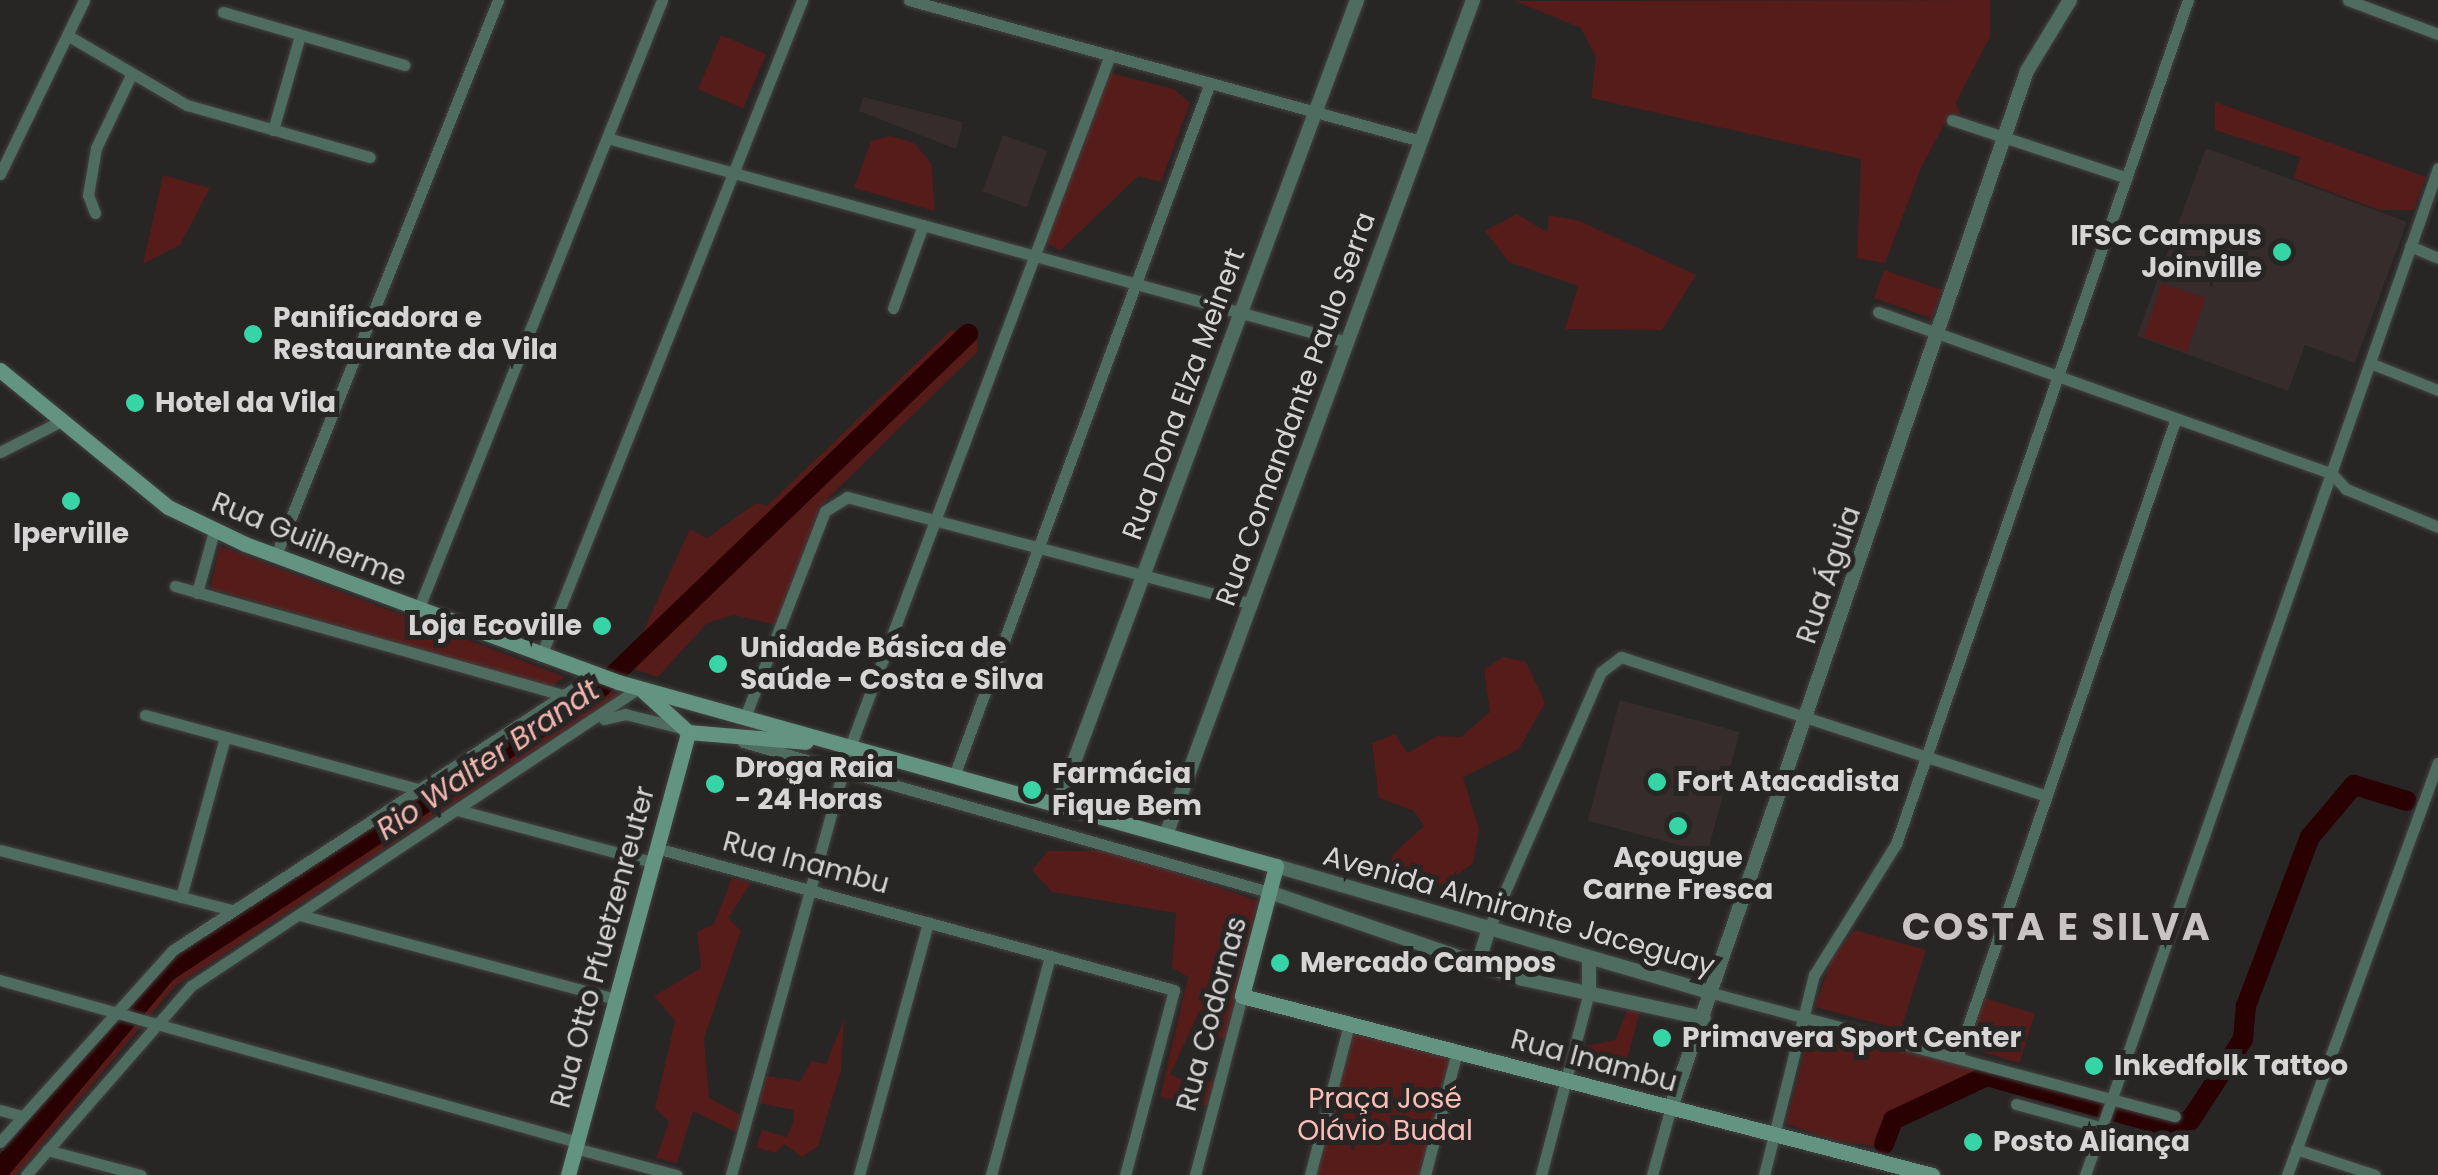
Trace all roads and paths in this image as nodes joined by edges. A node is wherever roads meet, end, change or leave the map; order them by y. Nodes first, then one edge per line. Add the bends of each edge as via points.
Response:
1 (84, 0) edge
2 (498, 0) edge
3 (662, 0) edge
4 (802, 0) edge
5 (909, 0) edge
6 (1358, 0) edge
7 (1473, 0) edge
8 (2070, 0) edge
9 (2188, 0) edge
10 (2348, 0) edge
11 (223, 12) dead end
12 (300, 34) junction
13 (2438, 34) edge
14 (67, 35) junction
15 (1110, 55) junction
16 (404, 65) dead end
17 (132, 73) junction
18 (1210, 82) junction
19 (1316, 112) junction
20 (1952, 120) dead end
21 (273, 130) junction
22 (2004, 137) junction
23 (607, 138) junction
24 (1421, 141) junction
25 (370, 158) dead end
26 (2438, 168) edge
27 (733, 173) junction
28 (0, 174) edge
29 (2127, 178) junction
30 (95, 213) dead end
31 (923, 225) junction
32 (2410, 246) junction
33 (1034, 256) junction
34 (2438, 258) edge
35 (1136, 284) junction
36 (893, 308) dead end
37 (1878, 312) dead end
38 (1241, 313) junction
39 (1938, 333) junction
40 (1347, 342) junction
41 (2370, 363) junction
42 (0, 370) edge
43 (2058, 376) junction
44 (2438, 390) edge
45 (2176, 418) junction
46 (61, 421) junction
47 (0, 452) edge
48 (2330, 473) junction
49 (936, 518) junction
50 (2438, 527) edge
51 (214, 531) junction
52 (1039, 546) junction
53 (276, 556) junction
54 (1144, 574) junction
55 (176, 586) dead end
56 (197, 592) junction
57 (1251, 604) junction
58 (418, 610) junction
59 (541, 656) junction
60 (606, 678) junction
61 (638, 688) junction
62 (563, 696) junction
63 (694, 703) junction
64 (144, 715) dead end
65 (1807, 716) junction
66 (745, 718) junction
67 (590, 724) junction
68 (685, 728) junction
69 (720, 735) junction
70 (225, 737) junction
71 (850, 747) junction
72 (1926, 756) junction
73 (2438, 763) edge
74 (844, 771) junction
75 (954, 776) junction
76 (418, 789) junction
77 (2046, 796) junction
78 (1058, 805) junction
79 (458, 810) junction
80 (1166, 836) junction
81 (0, 850) edge
82 (654, 855) junction
83 (1276, 866) junction
84 (810, 890) junction
85 (1269, 892) junction
86 (181, 896) junction
87 (232, 910) junction
88 (300, 915) junction
89 (928, 922) junction
90 (1490, 928) junction
91 (1050, 956) junction
92 (1589, 958) junction
93 (1478, 964) junction
94 (0, 980) edge
95 (1589, 992) junction
96 (1712, 993) junction
97 (1242, 996) junction
98 (615, 1000) junction
99 (114, 1009) junction
100 (1704, 1018) junction
101 (1803, 1019) junction
102 (1349, 1024) junction
103 (150, 1029) junction
104 (1457, 1052) junction
105 (1958, 1055) junction
106 (1566, 1080) junction
107 (2110, 1101) junction
108 (2016, 1104) dead end
109 (1671, 1107) junction
110 (0, 1110) edge
111 (23, 1116) junction
112 (2175, 1116) dead end
113 (2102, 1123) junction
114 (1775, 1134) junction
115 (0, 1142) edge
116 (576, 1145) junction
117 (2296, 1149) junction
118 (47, 1150) junction
119 (1912, 1172) edge
120 (26, 1175) edge
121 (141, 1175) edge
122 (568, 1175) edge
123 (676, 1175) edge
124 (730, 1175) edge
125 (859, 1175) edge
126 (991, 1175) edge
127 (1124, 1175) edge
128 (1196, 1175) edge
129 (1310, 1175) edge
130 (1424, 1175) edge
131 (1541, 1175) edge
132 (1652, 1175) edge
133 (1764, 1175) edge
134 (1932, 1175) edge
135 (2085, 1175) edge
136 (2287, 1175) edge
137 (2375, 1175) edge

1 - 14 street
2 - 53 street
3 - 23 street
4 - 27 street
5 - 15 street
6 - 19 street, Rua Dona Elza Meinert
7 - 24 street, Rua Comandante Paulo Serra
8 - 22 street, Rua Águia via 2034,54
9 - 29 street
10 - 13 street
11 - 12 street
12 - 16 street
12 - 21 street
14 - 17 street
14 - 28 street
15 - 18 street
15 - 33 street
17 - 21 street via 187,105
17 - 30 street via 96,148 88,195
18 - 19 street
18 - 35 street
19 - 24 street
19 - 38 street, Rua Dona Elza Meinert
20 - 22 street
21 - 25 street
22 - 29 street
22 - 39 street, Rua Águia
23 - 27 street
23 - 58 street
24 - 40 street, Rua Comandante Paulo Serra
26 - 32 street
27 - 31 street
27 - 59 street
29 - 43 street
31 - 33 street
31 - 36 street
32 - 34 street
32 - 41 street
33 - 35 street
33 - 49 street
35 - 38 street
35 - 52 street
37 - 39 street
38 - 40 street
38 - 54 street, Rua Dona Elza Meinert
39 - 43 street
39 - 65 street, Rua Águia
40 - 57 street, Rua Comandante Paulo Serra
41 - 44 street
41 - 48 street
42 - 46 main road, Rua Guilherme
43 - 45 street
43 - 72 street
45 - 48 street
45 - 77 street
46 - 47 street
46 - 51 main road, Rua Guilherme via 168,507
48 - 50 street via 2346,489
48 - 107 street
49 - 52 street
49 - 66 street via 838,499 825,511
49 - 71 street
51 - 53 main road, Rua Guilherme
51 - 56 street
52 - 54 street
52 - 75 street
53 - 58 main road, Rua Guilherme
54 - 57 street
54 - 78 street, Rua Dona Elza Meinert
55 - 56 street
56 - 62 street
57 - 80 street, Rua Comandante Paulo Serra
58 - 59 main road, Rua Guilherme
59 - 60 main road, Rua Guilherme
60 - 61 main road, Rua Guilherme
60 - 62 street
61 - 63 main road, Rua Guilherme
61 - 67 street
61 - 68 main road, Rua Guilherme
62 - 76 street
63 - 66 main road, Avenida Almirante Jaceguay
63 - 68 main road
63 - 68 main road via 706,717
64 - 70 street
65 - 72 street
65 - 90 street via 1639,658 1613,660
65 - 96 street, Rua Águia
66 - 71 main road, Avenida Almirante Jaceguay
67 - 68 street, Avenida Almirante Jaceguay via 625,714
67 - 79 street
68 - 69 main road, Avenida Almirante Jaceguay
68 - 82 main road, Rua Otto Pfuetzenreuter
69 - 71 main road, Avenida Almirante Jaceguay
69 - 74 street, Avenida Almirante Jaceguay
70 - 76 street
70 - 86 street
71 - 74 street
71 - 75 main road, Avenida Almirante Jaceguay
72 - 77 street
72 - 101 street via 1887,864 1818,964
73 - 117 street
74 - 84 street
74 - 85 street, Avenida Almirante Jaceguay
75 - 78 main road, Avenida Almirante Jaceguay
76 - 87 street
77 - 105 street
78 - 80 main road, Avenida Almirante Jaceguay
79 - 82 street, Rua Inambu
79 - 88 street
80 - 83 main road, Avenida Almirante Jaceguay
81 - 86 street
82 - 84 street, Rua Inambu
82 - 98 main road, Rua Otto Pfuetzenreuter
83 - 85 main road, Rua Codornas
83 - 90 street, Avenida Almirante Jaceguay
84 - 89 street, Rua Inambu
84 - 124 street
85 - 93 street, Avenida Almirante Jaceguay
85 - 97 main road, Rua Codornas
86 - 87 street
87 - 99 street via 156,965
88 - 98 street
88 - 103 street via 191,986
89 - 91 street, Rua Inambu
89 - 125 street
90 - 92 street, Avenida Almirante Jaceguay
90 - 93 street
91 - 126 street
91 - 127 street, Rua Inambu via 1174,990
92 - 95 street
92 - 96 street, Avenida Almirante Jaceguay
93 - 95 street, Avenida Almirante Jaceguay
94 - 99 street
95 - 100 street, Avenida Almirante Jaceguay
95 - 106 street
96 - 100 street, Rua Águia
96 - 101 street, Avenida Almirante Jaceguay
97 - 102 main road, Rua Inambu
97 - 128 street, Rua Codornas
98 - 116 main road, Rua Otto Pfuetzenreuter
99 - 103 street
99 - 111 street
100 - 109 street, Rua Águia
101 - 105 street, Avenida Almirante Jaceguay
101 - 114 street
102 - 104 main road, Rua Inambu
102 - 129 street
103 - 116 street
103 - 118 street
104 - 106 main road, Rua Inambu
104 - 130 street
105 - 107 street, Avenida Almirante Jaceguay
106 - 109 main road, Rua Inambu
106 - 131 street
107 - 112 street, Avenida Almirante Jaceguay
107 - 113 street
108 - 113 street
109 - 114 main road, Rua Inambu
109 - 132 street, Rua Águia
110 - 111 street
111 - 115 street
113 - 135 street
114 - 119 main road, Rua Inambu
114 - 133 street
116 - 122 main road, Rua Otto Pfuetzenreuter
116 - 123 street
117 - 136 street
117 - 137 street
118 - 120 street
118 - 121 street
119 - 134 main road, Rua Inambu

